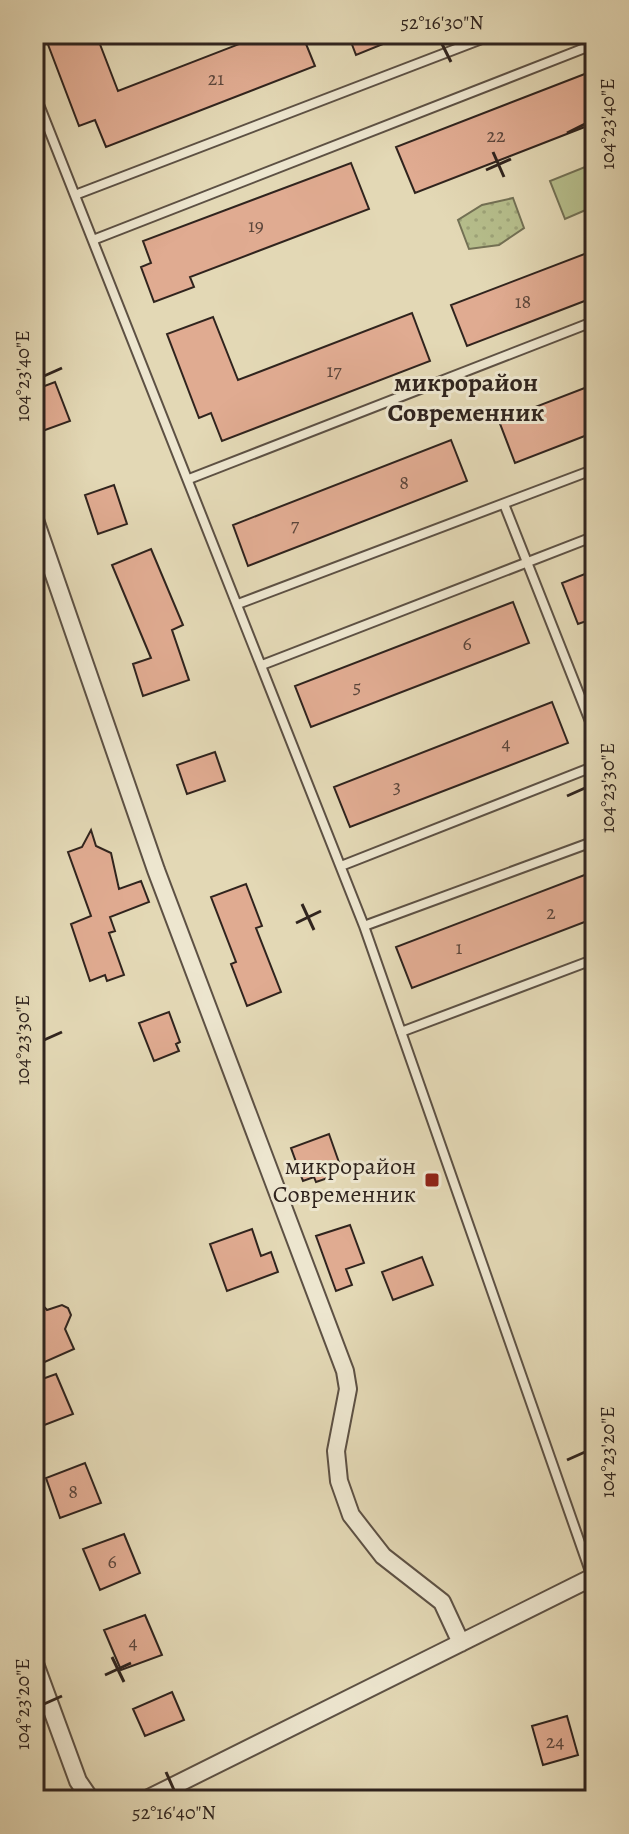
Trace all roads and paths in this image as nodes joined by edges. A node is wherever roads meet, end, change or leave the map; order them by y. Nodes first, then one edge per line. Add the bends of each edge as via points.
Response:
1 (495, 34) edge
2 (595, 44) edge
3 (34, 92) edge
4 (75, 195) junction
5 (93, 240) junction
6 (595, 321) edge
7 (595, 469) edge
8 (189, 479) junction
9 (504, 504) junction
10 (34, 517) edge
11 (595, 536) edge
12 (526, 562) junction
13 (238, 604) junction
14 (262, 665) junction
15 (595, 734) edge
16 (595, 766) edge
17 (595, 841) edge
18 (341, 866) junction
19 (364, 926) junction
20 (595, 959) edge
21 (401, 1032) junction
22 (594, 1577) edge
23 (461, 1643) junction
24 (34, 1661) edge
25 (91, 1800) edge
26 (145, 1800) edge

1 - 4 lane
2 - 5 lane
3 - 4 lane
4 - 5 lane
5 - 8 lane
6 - 8 lane
7 - 9 lane
8 - 13 lane
9 - 12 lane
9 - 13 lane
10 - 23 street via 156,870 345,1371 348,1389 336,1451 351,1515 383,1556 442,1602
11 - 12 lane
12 - 14 lane
12 - 15 lane
13 - 14 lane
14 - 18 lane
16 - 18 lane
17 - 19 lane
18 - 19 lane
19 - 21 lane
20 - 21 lane
21 - 22 lane
22 - 23 street
23 - 26 street
24 - 25 street via 78,1781

